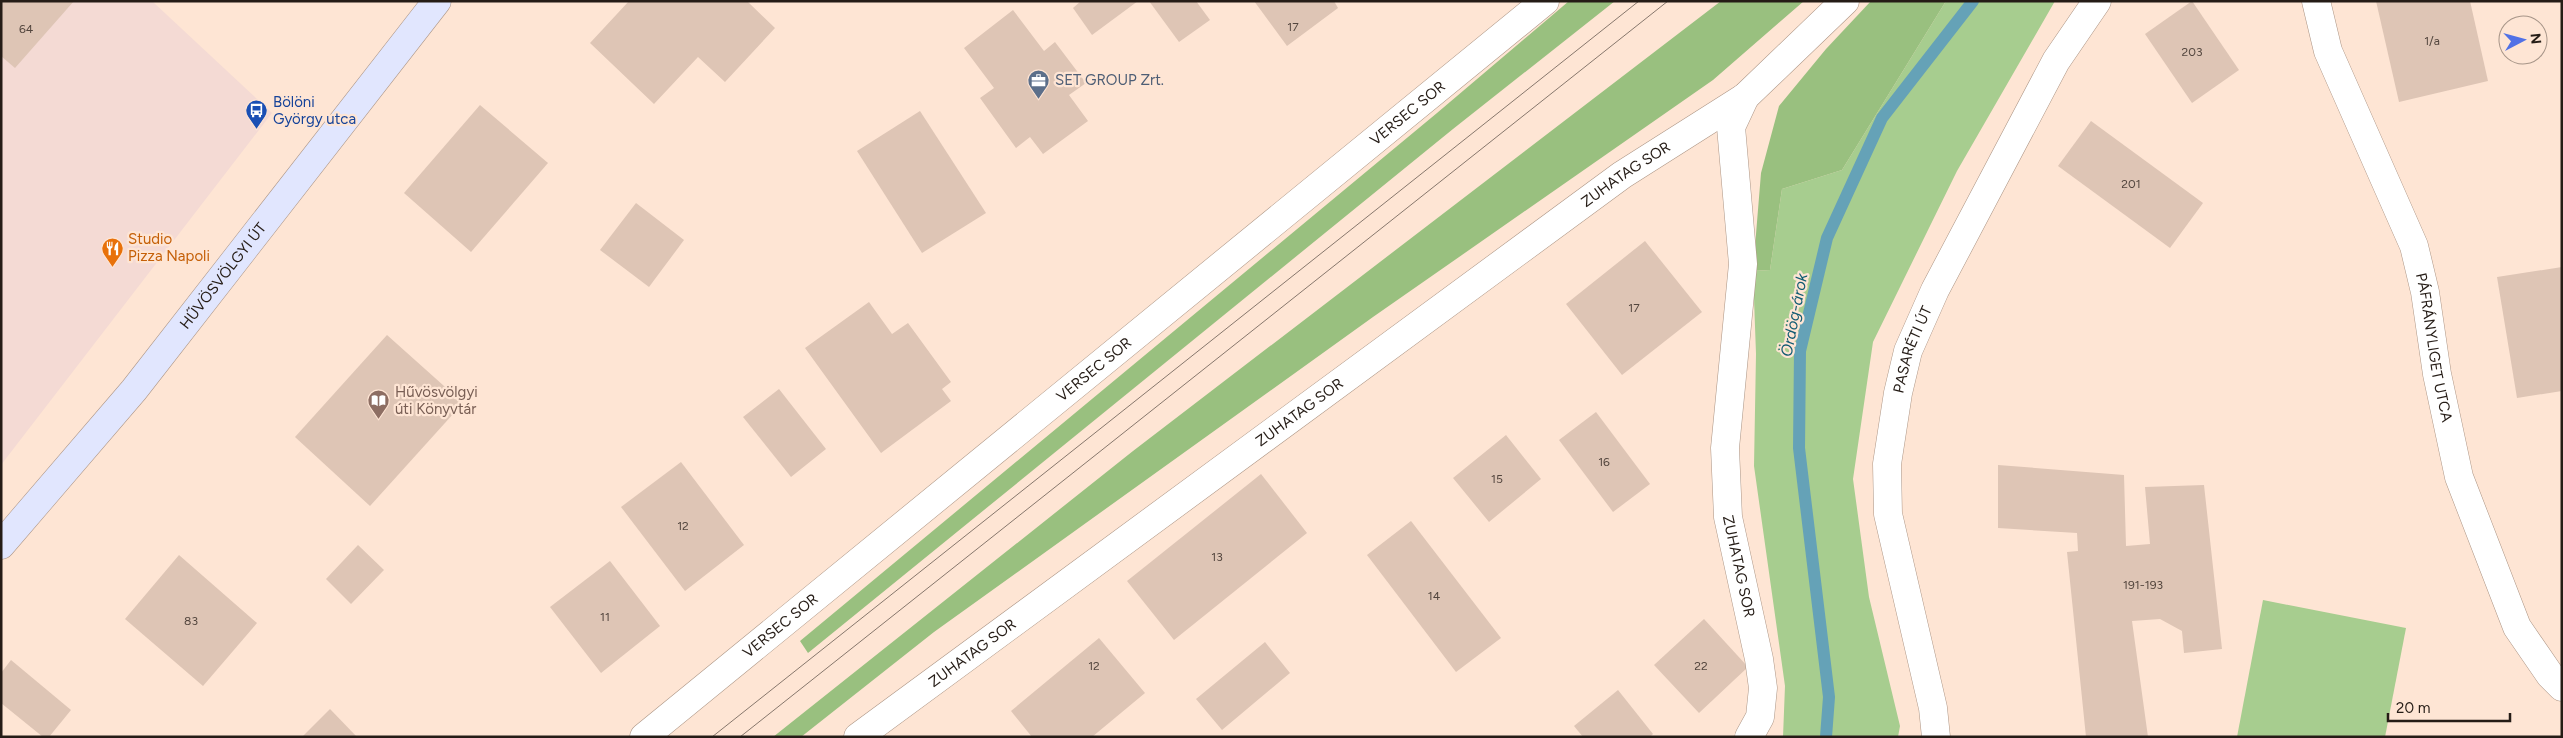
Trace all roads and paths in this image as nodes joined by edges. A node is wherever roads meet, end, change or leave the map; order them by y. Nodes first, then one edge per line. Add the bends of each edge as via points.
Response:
1 (437, 1) edge
2 (1545, 1) edge
3 (1845, 1) edge
4 (2098, 1) edge
5 (2316, 1) edge
6 (1745, 97) junction
7 (1, 545) edge
8 (2562, 687) edge
9 (644, 737) edge
10 (858, 737) edge
11 (1750, 737) edge
12 (1936, 737) edge

1 - 7 main road, HŰVÖSVÖLGYI ÚT via 134,390
2 - 9 street, VERSEC SOR
3 - 6 street, ZUHATAG SOR
4 - 12 street, PASARÉTI ÚT via 2056,61 1935,290 1908,351 1898,393 1887,464 1888,514 1933,708
5 - 8 street, PÁFRÁNYLIGET UTCA via 2328,51 2414,246 2426,292 2458,478 2517,627
6 - 10 street, ZUHATAG SOR via 1622,175
6 - 11 street, ZUHATAG SOR via 1731,127 1743,264 1725,448 1728,517 1763,688 1760,717

